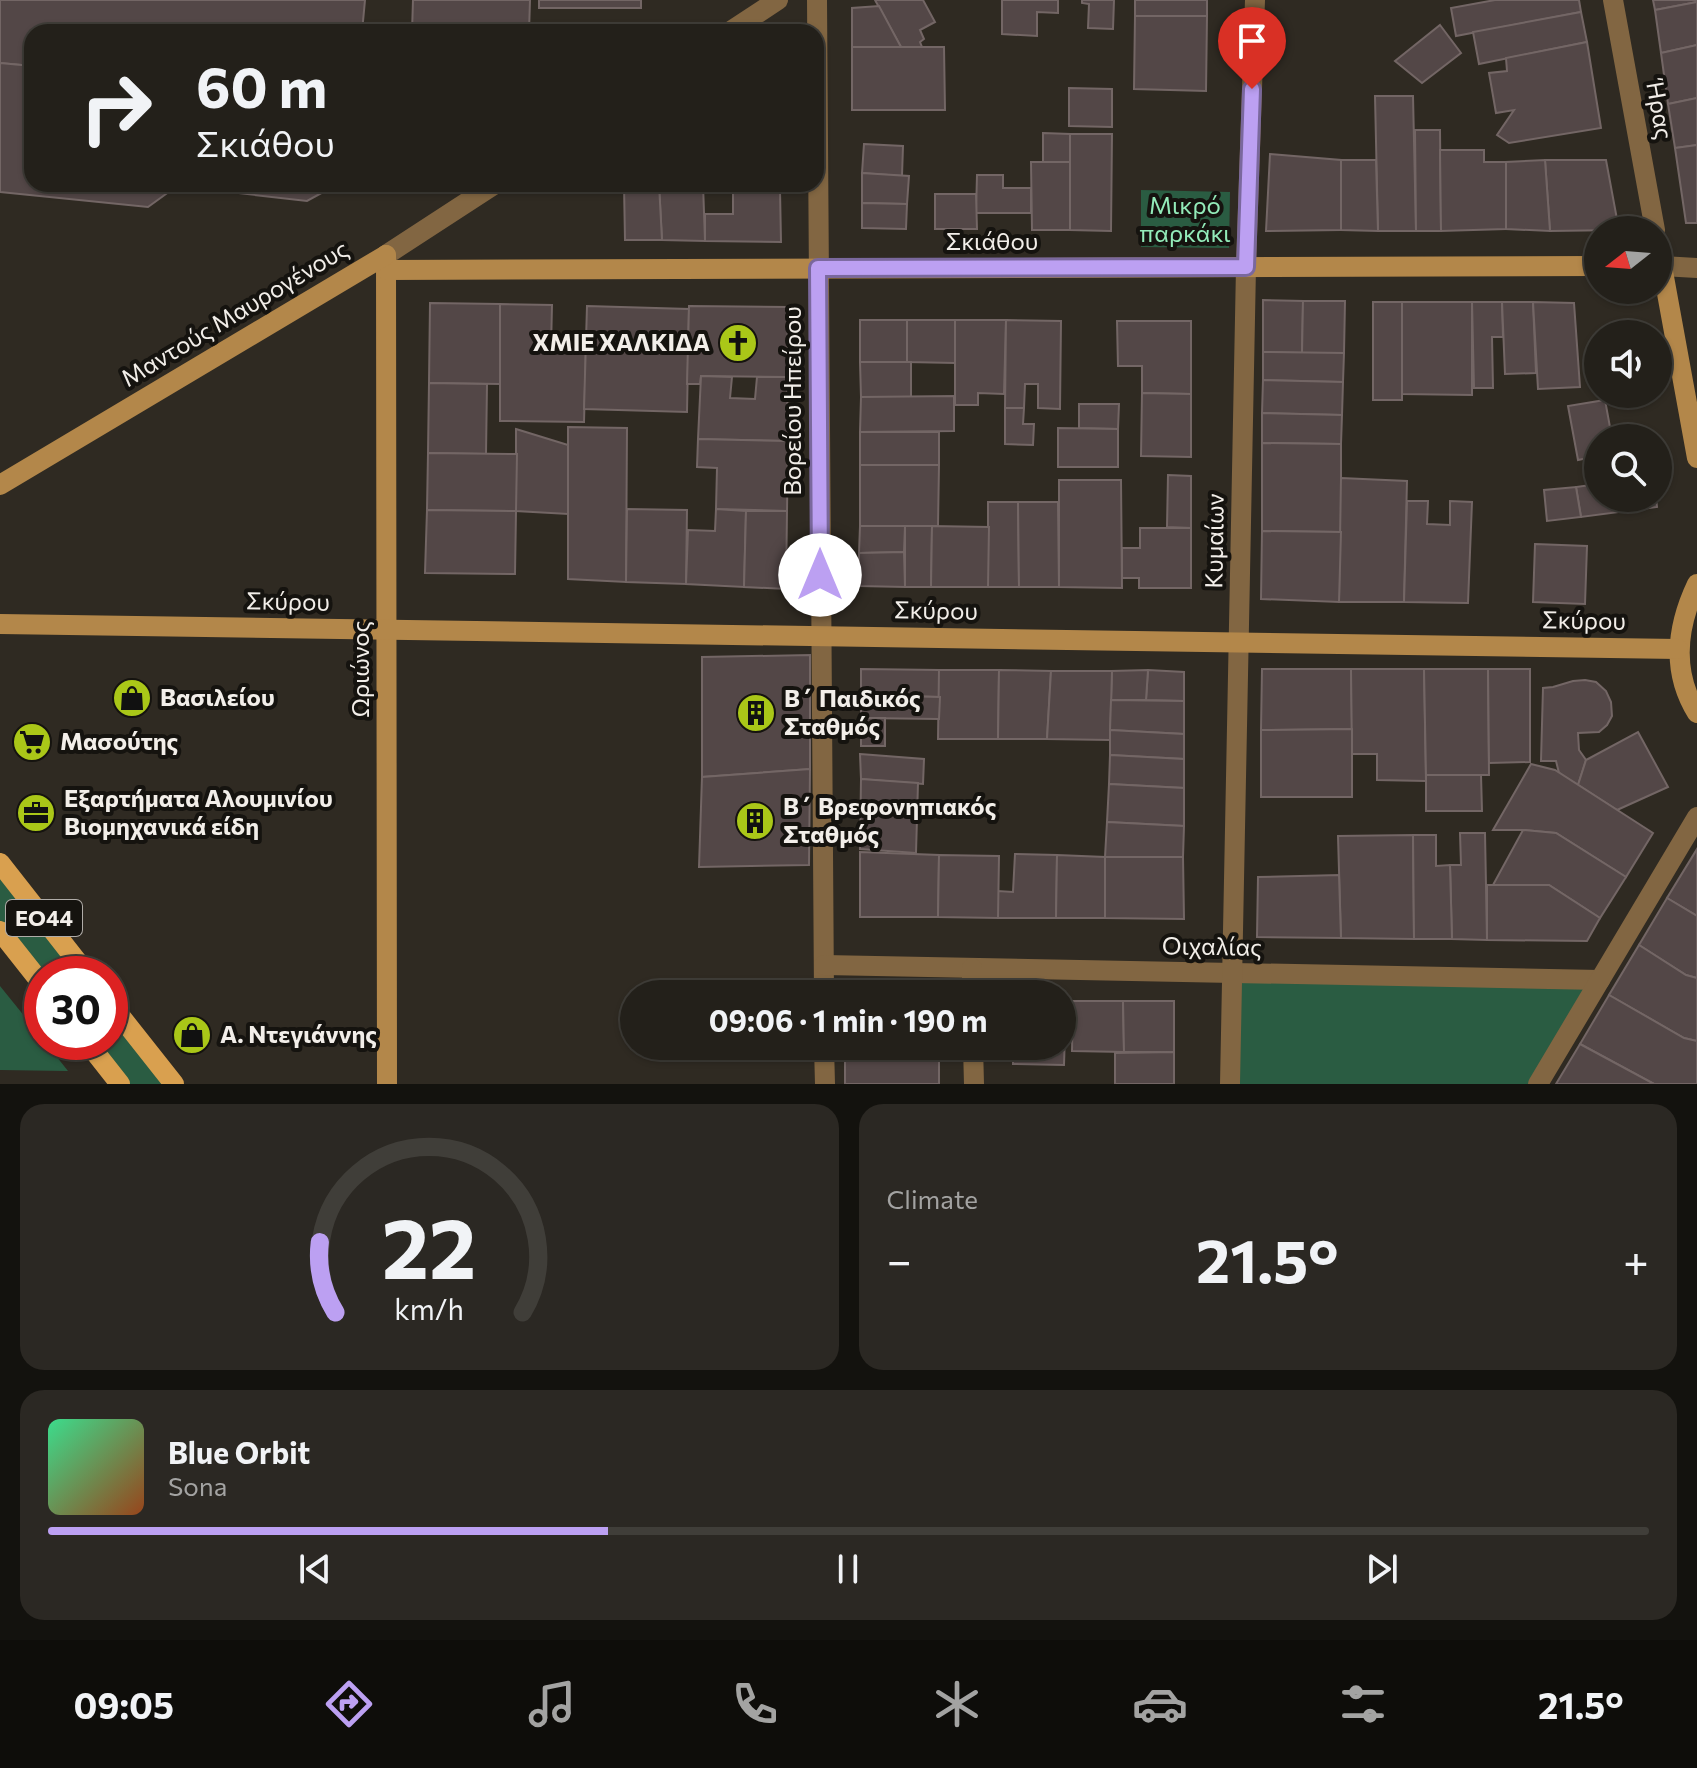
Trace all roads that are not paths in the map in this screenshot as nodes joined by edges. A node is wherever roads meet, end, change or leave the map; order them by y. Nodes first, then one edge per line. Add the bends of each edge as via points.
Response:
1 (778, 0) edge
2 (817, 0) edge
3 (1255, 0) edge
4 (1613, 0) edge
5 (741, 24) edge
6 (817, 24) edge
7 (484, 192) edge
8 (818, 192) edge
9 (1652, 216) edge
10 (386, 262) junction
11 (1672, 263) edge
12 (1584, 266) edge
13 (1246, 267) junction
14 (818, 268) junction
15 (1697, 268) edge
16 (1667, 304) edge
17 (1697, 458) edge
18 (0, 485) edge
19 (1697, 584) edge
20 (0, 624) edge
21 (387, 629) junction
22 (820, 636) junction
23 (1239, 642) junction
24 (1678, 649) junction
25 (1697, 713) edge
26 (1697, 817) edge
27 (0, 863) edge
28 (0, 931) edge
29 (73, 956) edge
30 (24, 961) edge
31 (824, 965) junction
32 (972, 968) junction
33 (1232, 973) junction
34 (824, 980) edge
35 (972, 980) edge
36 (1600, 980) junction
37 (128, 1026) edge
38 (101, 1060) edge
39 (824, 1060) edge
40 (973, 1060) edge
41 (120, 1084) edge
42 (174, 1084) edge
43 (387, 1084) edge
44 (825, 1084) edge
45 (974, 1084) edge
46 (1230, 1084) edge
47 (1538, 1084) edge

1 - 5 street
2 - 6 street, Βορείου Ηπείρου
3 - 13 street, Κυμαίων
4 - 9 street, Ήρας
7 - 10 street, Μαντούς Μαυρογένους
8 - 14 street, Βορείου Ηπείρου
10 - 14 street, Σκιάθου
10 - 18 street, Μαντούς Μαυρογένους
10 - 21 street, Ωριώνος
11 - 15 street
12 - 13 street, Σκιάθου
13 - 14 street, Σκιάθου
13 - 23 street, Κυμαίων
14 - 22 street, Βορείου Ηπείρου
16 - 17 street
19 - 24 street
20 - 21 street, Σκύρου
21 - 22 street, Σκύρου
21 - 43 street, Ωριώνος
22 - 23 street, Σκύρου
22 - 31 street, Βορείου Ηπείρου
23 - 24 street, Σκύρου
23 - 33 street, Κυμαίων
24 - 25 street via 1684,686
26 - 36 street
27 - 29 main road, ΕΟ44
28 - 30 main road, ΕΟ44
31 - 32 street, Οιχαλίας
31 - 34 street, Βορείου Ηπείρου
32 - 33 street, Οιχαλίας
32 - 35 street
33 - 36 street, Οιχαλίας
33 - 46 street, Κυμαίων
36 - 47 street
37 - 42 main road
38 - 41 main road
39 - 44 street
40 - 45 street

